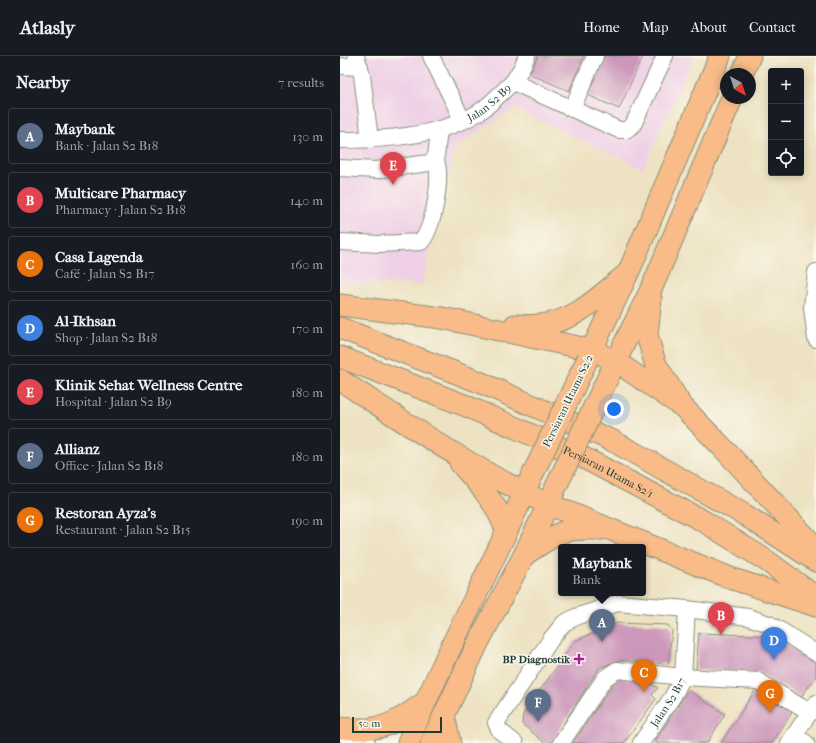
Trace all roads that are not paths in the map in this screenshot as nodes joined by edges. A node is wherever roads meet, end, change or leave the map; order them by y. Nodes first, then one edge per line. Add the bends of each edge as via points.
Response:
1 (431, 56) edge
2 (527, 56) edge
3 (594, 56) edge
4 (665, 56) edge
5 (720, 56) edge
6 (750, 56) edge
7 (358, 61) edge
8 (340, 66) edge
9 (745, 68) edge
10 (513, 82) junction
11 (729, 104) edge
12 (572, 109) junction
13 (463, 121) junction
14 (439, 129) junction
15 (340, 140) edge
16 (370, 140) junction
17 (436, 157) junction
18 (340, 168) edge
19 (340, 242) edge
20 (629, 271) junction
21 (816, 272) edge
22 (653, 285) junction
23 (340, 305) edge
24 (464, 323) junction
25 (340, 328) edge
26 (816, 339) edge
27 (590, 354) junction
28 (340, 357) edge
29 (613, 366) junction
30 (340, 380) edge
31 (683, 407) junction
32 (450, 451) junction
33 (527, 488) junction
34 (551, 498) junction
35 (609, 529) junction
36 (507, 531) junction
37 (816, 548) edge
38 (524, 556) junction
39 (816, 560) edge
40 (816, 597) edge
41 (816, 606) edge
42 (688, 609) junction
43 (816, 653) edge
44 (682, 677) junction
45 (424, 703) junction
46 (813, 707) edge
47 (444, 715) junction
48 (340, 728) edge
49 (340, 733) edge
50 (795, 741) edge
51 (367, 743) edge
52 (408, 743) edge
53 (431, 743) edge
54 (450, 743) edge
55 (515, 743) edge
56 (561, 743) edge
57 (640, 743) edge

1 - 13 street
2 - 10 street
3 - 12 street
4 - 12 street, Jalan S2 B9 via 634,125 626,130 619,130
5 - 20 main road, Persiaran Utama S2/2
6 - 9 main road
7 - 8 street
7 - 16 street
10 - 12 street, Jalan S2 B9
10 - 13 street, Jalan S2 B9 via 482,110
11 - 22 main road
13 - 14 street, Jalan S2 B9
14 - 16 street, Jalan S2 B9
14 - 17 street
15 - 16 street, Jalan S2 B9
17 - 18 street via 428,163 376,170
17 - 19 street via 436,199 422,242
20 - 24 main road via 590,304 559,321 540,326
20 - 27 main road, Persiaran Utama S2/2
21 - 26 street via 812,308
22 - 29 main road
22 - 31 main road via 647,335 655,364
23 - 24 main road
24 - 27 main road
25 - 39 main road via 477,381 613,441 745,515
27 - 29 main road
27 - 33 main road, Persiaran Utama S2/2, bridge
28 - 40 main road, Persiaran Utama S2/1 via 464,405 586,459 705,522 767,561
29 - 31 main road
29 - 34 main road, bridge
30 - 32 main road
31 - 37 main road
32 - 33 main road
32 - 36 main road via 485,492
33 - 34 main road
33 - 36 main road, Persiaran Utama S2/2
34 - 35 main road
34 - 38 main road
35 - 38 main road via 565,531
35 - 41 main road via 730,578
36 - 45 main road, Persiaran Utama S2/2
38 - 47 main road
42 - 43 street via 748,617 769,624
42 - 44 street, Jalan S2 B17
42 - 55 street via 618,603 564,623 496,723 500,731
44 - 46 street via 758,681
44 - 56 street via 617,670 611,673
44 - 57 street, Jalan S2 B17 via 673,696
45 - 48 main road via 388,725 363,729
45 - 52 main road, Persiaran Utama S2/2
46 - 50 street
47 - 53 main road
47 - 54 main road
49 - 51 street

